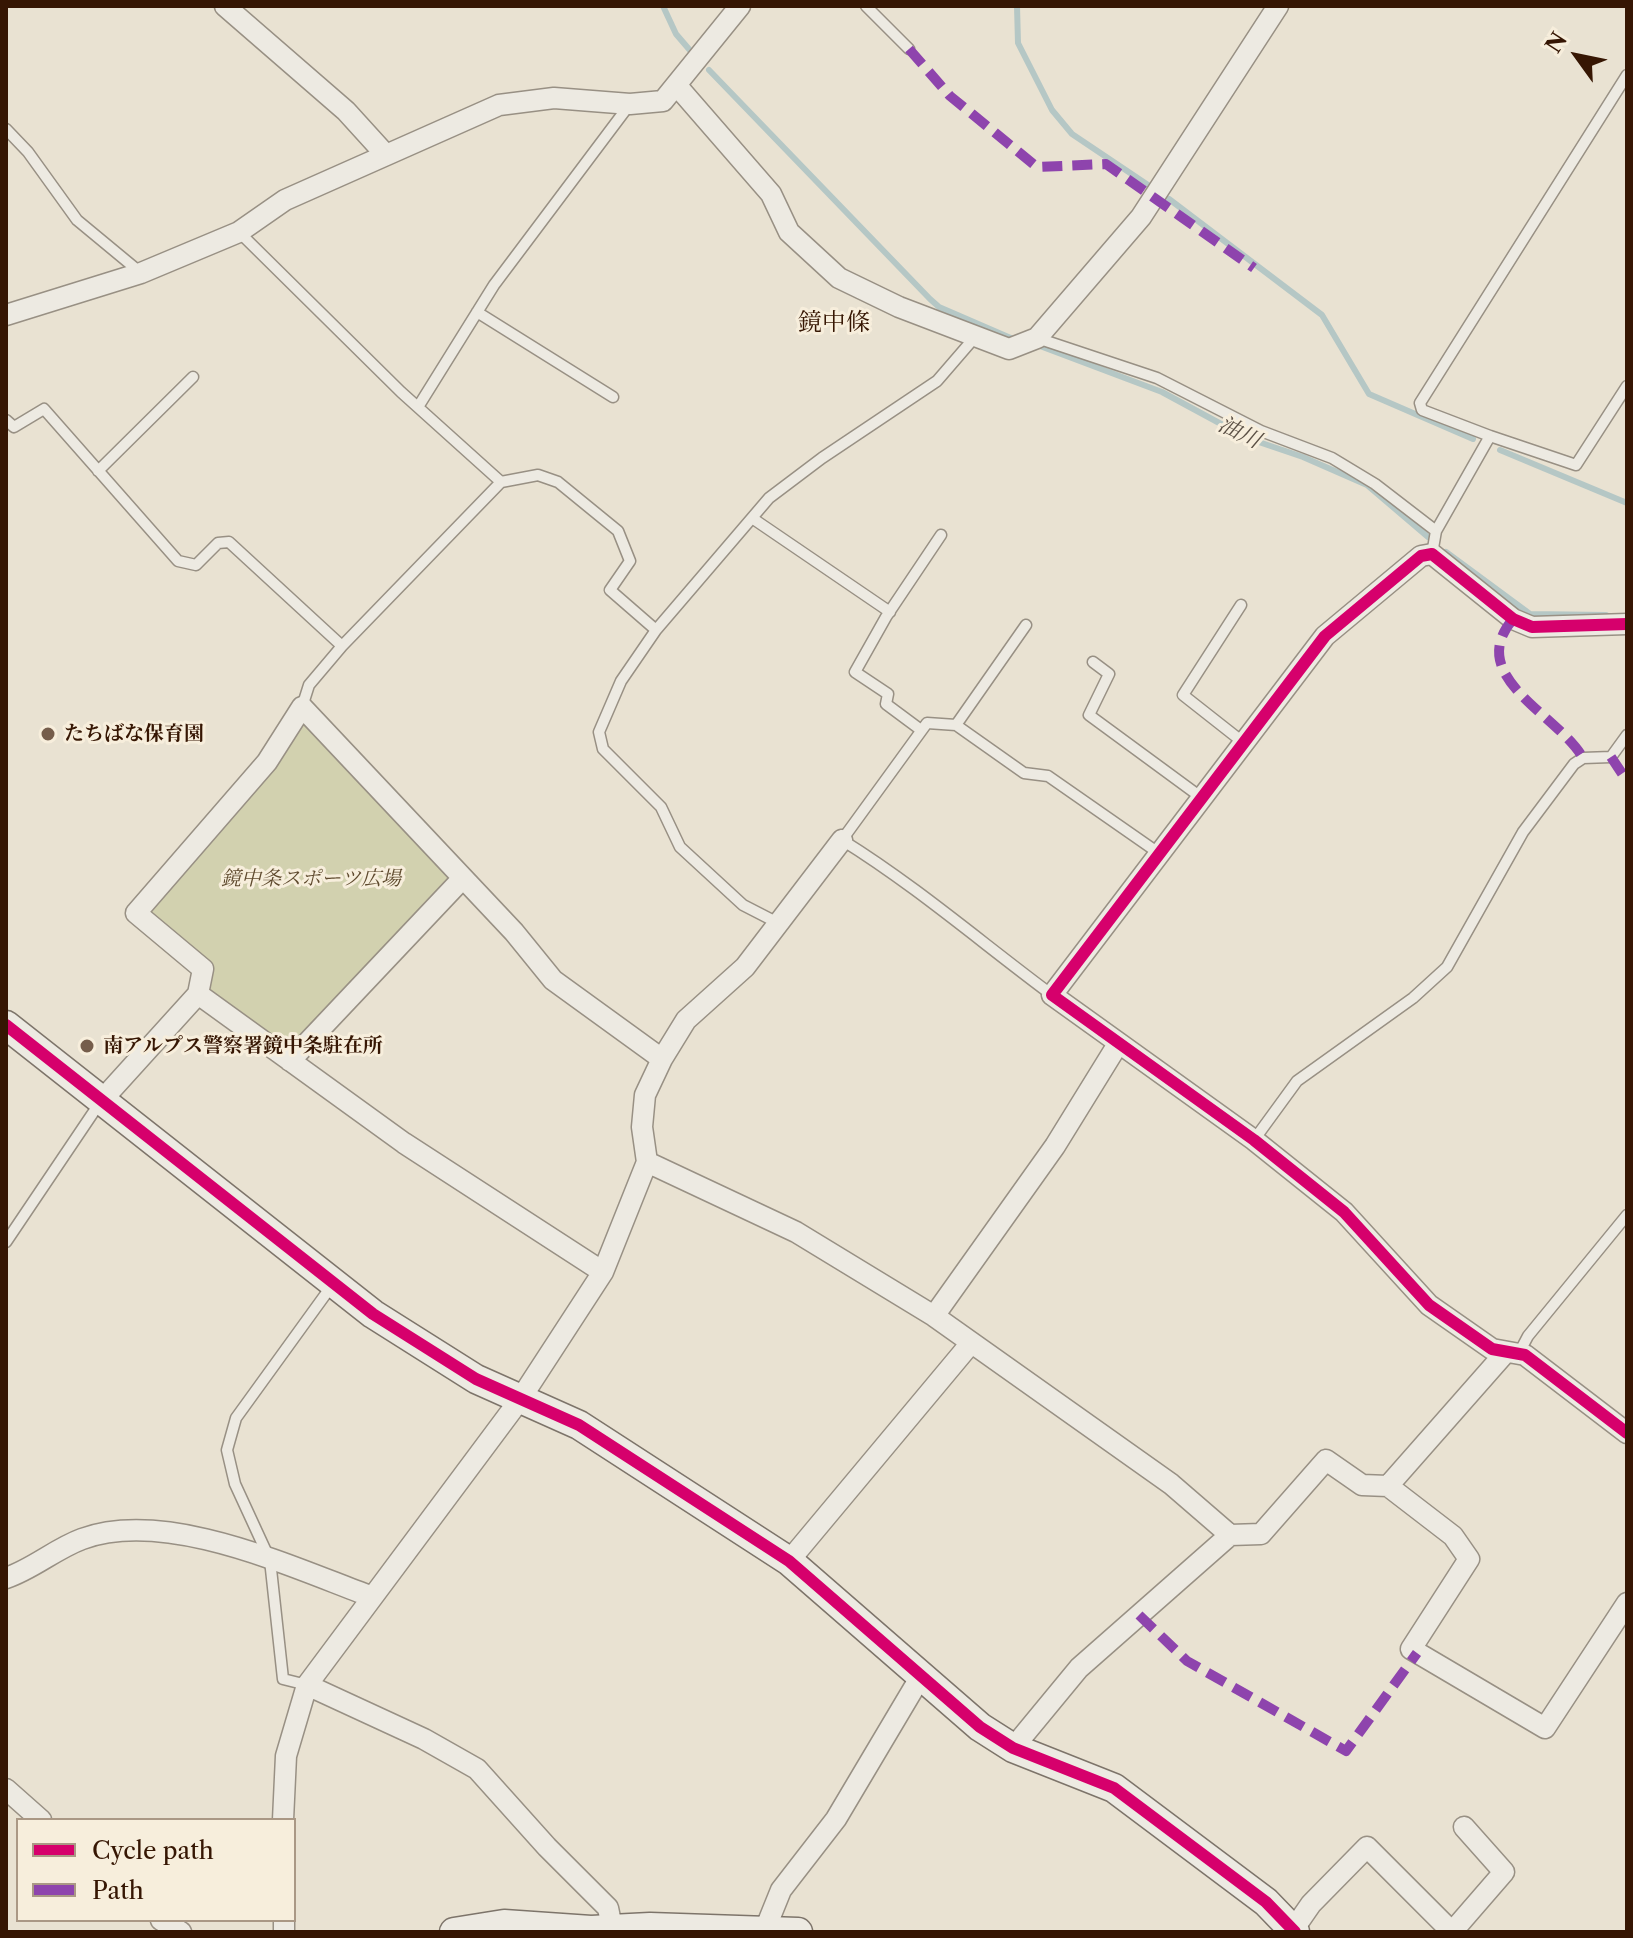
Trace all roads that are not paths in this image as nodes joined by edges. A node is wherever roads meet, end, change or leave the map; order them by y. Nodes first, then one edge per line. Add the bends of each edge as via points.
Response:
1 (225, 6) edge
2 (740, 6) edge
3 (866, 6) edge
4 (1278, 6) edge
5 (909, 49) dead end
6 (1627, 75) edge
7 (678, 87) junction
8 (630, 104) junction
9 (6, 129) edge
10 (386, 155) junction
11 (239, 232) junction
12 (141, 273) junction
13 (477, 312) junction
14 (6, 315) edge
15 (975, 337) junction
16 (1037, 338) junction
17 (193, 377) dead end
18 (1627, 386) edge
19 (613, 397) dead end
20 (418, 407) junction
21 (6, 420) edge
22 (1490, 436) junction
23 (98, 471) junction
24 (501, 482) junction
25 (752, 518) junction
26 (1436, 531) junction
27 (941, 535) dead end
28 (1432, 554) junction
29 (1241, 605) dead end
30 (890, 612) junction
31 (1627, 624) edge
32 (1026, 625) dead end
33 (656, 630) junction
34 (342, 646) junction
35 (1093, 662) dead end
36 (302, 707) junction
37 (956, 725) junction
38 (921, 730) junction
39 (1627, 735) edge
40 (1244, 743) junction
41 (1202, 798) junction
42 (842, 840) junction
43 (1160, 854) junction
44 (462, 879) junction
45 (780, 924) junction
46 (198, 994) junction
47 (1052, 995) junction
48 (6, 1025) edge
49 (1118, 1044) junction
50 (662, 1059) junction
51 (290, 1061) junction
52 (102, 1100) junction
53 (1254, 1140) junction
54 (647, 1162) junction
55 (1627, 1215) edge
56 (6, 1242) edge
57 (603, 1272) junction
58 (333, 1284) junction
59 (934, 1316) junction
60 (971, 1343) junction
61 (1512, 1353) junction
62 (521, 1398) junction
63 (1627, 1433) edge
64 (1388, 1486) junction
65 (1230, 1535) junction
66 (270, 1560) junction
67 (789, 1561) junction
68 (6, 1578) edge
69 (370, 1596) junction
70 (1627, 1603) edge
71 (921, 1676) junction
72 (307, 1685) junction
73 (1013, 1748) junction
74 (6, 1789) edge
75 (39, 1818) edge
76 (283, 1818) edge
77 (1464, 1827) dead end
78 (613, 1931) edge
79 (764, 1931) edge
80 (1294, 1931) edge
81 (454, 1932) edge
82 (798, 1932) edge

1 - 10 street via 346,111
2 - 7 street
3 - 5 lane
4 - 16 street via 1148,208
6 - 22 lane via 1420,403 1422,410
7 - 8 street via 663,101
7 - 15 street via 771,194 789,232 839,278
8 - 10 street via 554,98 499,105
8 - 13 lane
9 - 12 lane via 77,220
10 - 11 street via 285,200
11 - 12 street
11 - 20 lane
12 - 14 street
13 - 19 lane
13 - 20 lane
15 - 16 street via 1009,349
15 - 25 lane via 937,381 822,458 769,498
16 - 26 lane via 1157,378 1261,431 1332,458
17 - 23 lane
18 - 22 lane via 1576,465
20 - 24 lane
21 - 23 lane via 14,427 44,409
22 - 26 lane
23 - 34 lane via 178,561 196,565 218,543 229,542
24 - 33 lane via 538,475 558,482 618,531 630,561 610,590
24 - 34 lane
25 - 30 lane
25 - 33 lane
26 - 28 lane
27 - 30 lane
28 - 31 street via 1513,619 1532,627
28 - 40 street via 1421,556 1325,636
29 - 40 lane via 1183,695
30 - 38 lane via 855,672 888,694 886,704
32 - 37 lane
33 - 45 lane via 621,681 599,732 603,749 661,807 680,847 743,905
34 - 36 lane via 309,685
35 - 41 lane via 1109,674 1089,715
36 - 44 street
36 - 46 street via 267,762 136,913 203,969
37 - 38 lane via 927,723
37 - 43 lane via 1024,773 1048,776
38 - 42 lane
39 - 53 lane via 1611,757 1583,758 1574,764 1523,832 1447,967 1413,998 1297,1081
40 - 41 street
41 - 43 street
42 - 45 street
42 - 47 lane via 909,882
43 - 47 street
44 - 50 street via 553,980
44 - 51 street
45 - 50 street via 745,967 686,1020
46 - 51 street
46 - 52 street
47 - 49 street
48 - 52 street
49 - 53 street
49 - 59 street via 1055,1146
50 - 54 street via 645,1095
51 - 57 street via 404,1143
52 - 56 lane
52 - 58 street
53 - 61 street via 1344,1212 1429,1305 1492,1349
54 - 57 street
54 - 59 street via 796,1232
55 - 61 lane
57 - 62 street
58 - 62 street via 476,1379
58 - 66 lane via 236,1418 227,1450 235,1484
59 - 60 street
60 - 65 street via 1171,1484
60 - 67 street
61 - 63 street
61 - 64 street
62 - 67 street via 579,1425
62 - 69 street
64 - 65 street via 1362,1485 1326,1460 1261,1534
64 - 70 street via 1453,1536 1469,1559 1411,1649 1545,1728
65 - 73 street via 1079,1668
66 - 68 street via 202,1540 134,1529 82,1539
66 - 69 street
66 - 72 lane via 283,1679
67 - 71 street
69 - 72 street
71 - 73 street
71 - 79 street via 836,1819 781,1890
72 - 76 street via 286,1756
72 - 78 street via 477,1769 608,1908
73 - 80 street via 1114,1788 1266,1902
74 - 75 street
77 - 80 street via 1504,1872 1452,1932 1367,1847 1311,1904
78 - 79 street
78 - 81 street via 504,1924
79 - 82 street

